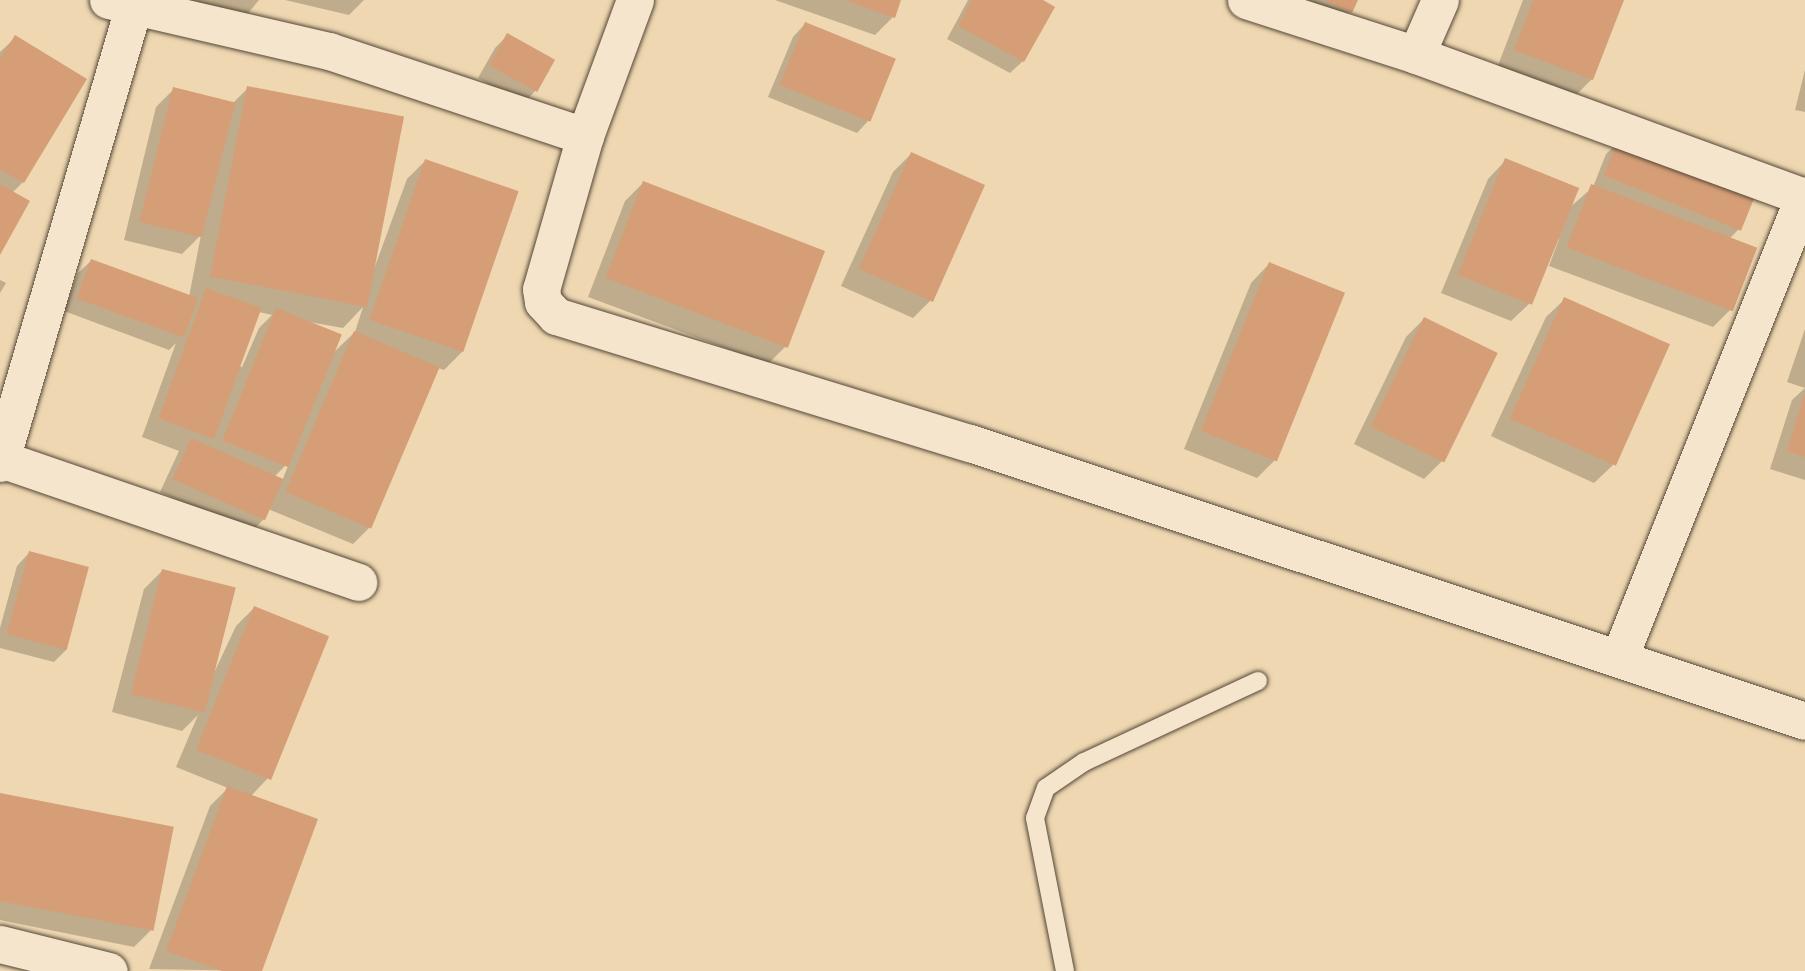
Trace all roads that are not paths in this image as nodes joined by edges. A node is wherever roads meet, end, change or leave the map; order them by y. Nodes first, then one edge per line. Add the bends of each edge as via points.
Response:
1 (635, 0) edge
2 (1245, 0) edge
3 (1440, 0) edge
4 (121, 3) edge
5 (1416, 55) junction
6 (585, 136) junction
7 (1804, 196) edge
8 (3, 442) edge
9 (358, 582) dead end
10 (1619, 658) junction
11 (1258, 681) dead end
12 (1805, 721) edge
13 (0, 944) edge
14 (109, 971) edge
15 (1065, 971) edge

1 - 6 street
2 - 5 street
3 - 5 street
4 - 6 street via 330,51
4 - 8 street
5 - 7 street
6 - 10 street via 541,289 543,302 556,316 970,443
7 - 10 street
8 - 9 street
10 - 12 street
11 - 15 lane via 1084,762 1046,788 1035,818
13 - 14 street

